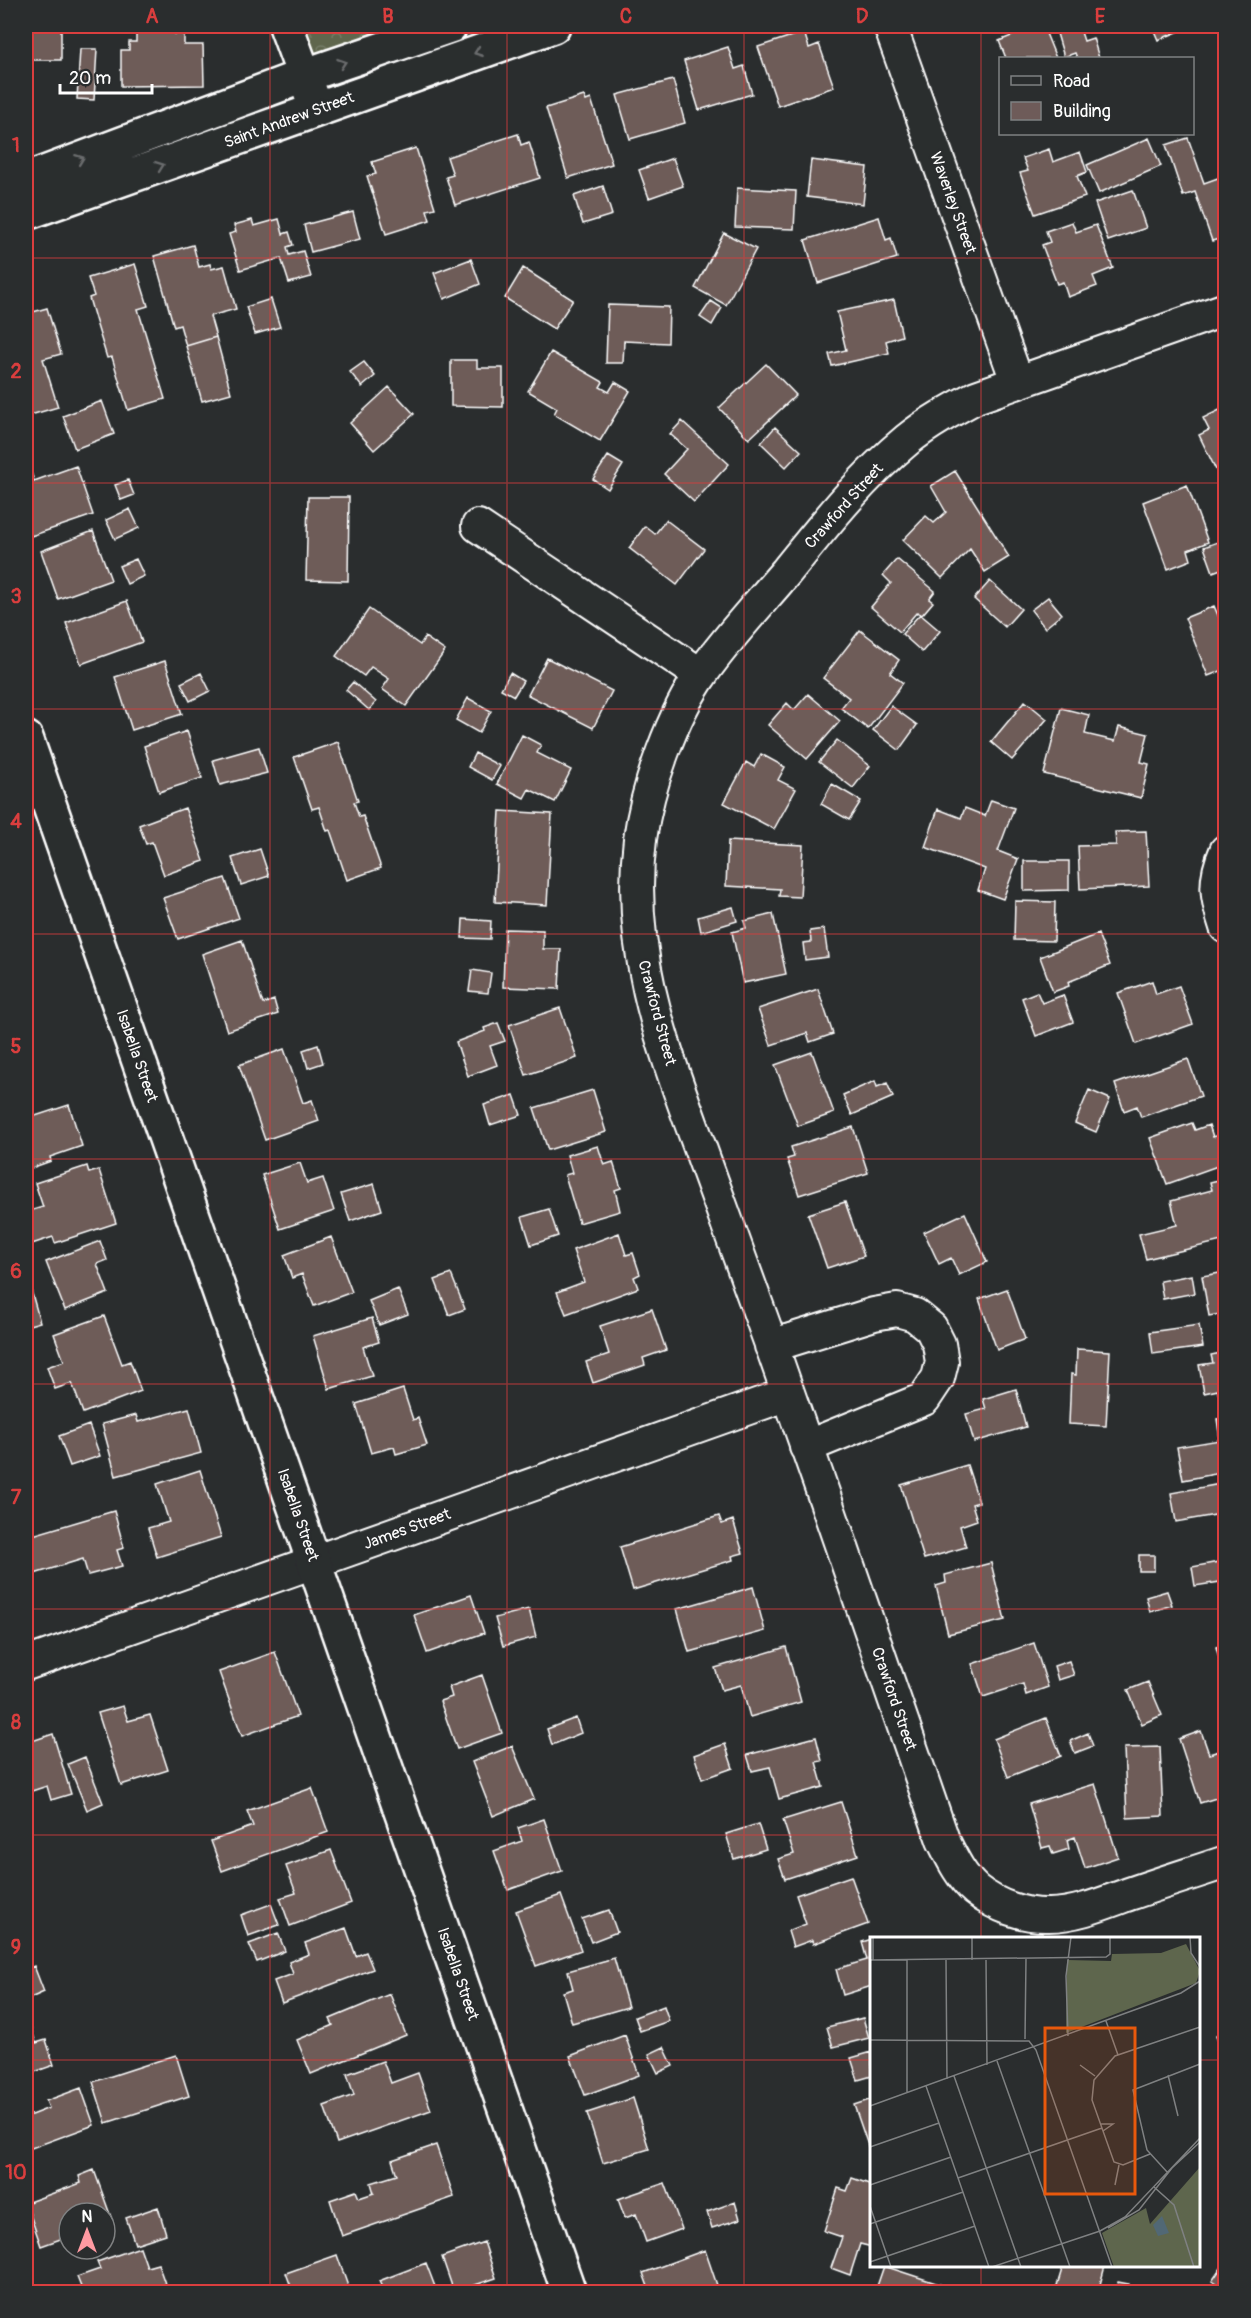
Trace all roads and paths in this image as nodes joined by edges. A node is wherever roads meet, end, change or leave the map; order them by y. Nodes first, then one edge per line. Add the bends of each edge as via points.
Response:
1 (286, 26) edge
2 (450, 26) edge
3 (553, 26) edge
4 (890, 26) edge
5 (303, 76) junction
6 (316, 110) junction
7 (26, 180) edge
8 (26, 213) edge
9 (1226, 309) edge
10 (1017, 381) junction
11 (478, 526) dead end
12 (701, 675) junction
13 (26, 738) edge
14 (1226, 851) edge
15 (1226, 927) edge
16 (771, 1346) junction
17 (788, 1394) junction
18 (806, 1447) junction
19 (314, 1563) junction
20 (26, 1664) edge
21 (1226, 1862) edge
22 (1025, 1926) edge
23 (569, 2292) edge

1 - 5 street
5 -> 2 street
3 -> 6 street, Saint Andrew Street
4 - 10 street, Waverley Street
5 - 6 street
7 -> 5 street
8 -> 6 street, Saint Andrew Street
9 - 10 street, Crawford Street
10 - 12 street, Crawford Street via 940,417 876,467
11 - 12 street
12 - 16 street, Crawford Street via 674,724 648,799 640,839 638,925 643,966 663,1046
13 - 19 street, Isabella Street
14 - 15 street via 1216,887
16 - 17 street, Crawford Street
16 - 18 street via 897,1310 915,1315 931,1328 939,1344 942,1362 938,1378 924,1399
17 - 18 street, Crawford Street
17 - 19 street, James Street
18 - 22 street, Crawford Street via 943,1840 957,1868 976,1890 1005,1907
19 - 20 street, James Street
19 - 23 street, Isabella Street
21 - 22 street, Crawford Street

